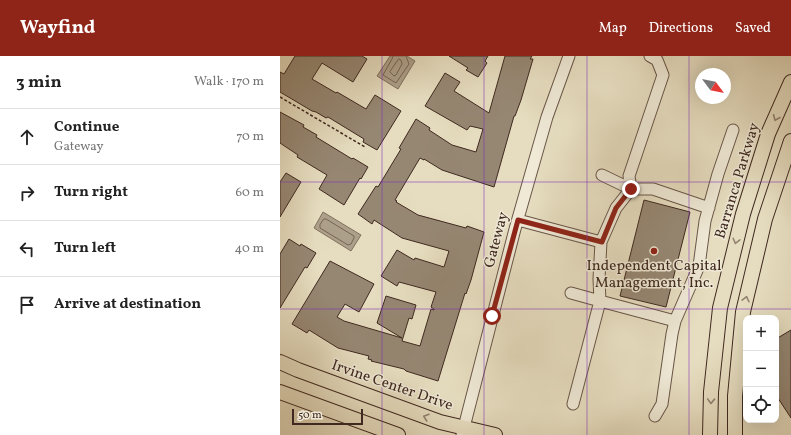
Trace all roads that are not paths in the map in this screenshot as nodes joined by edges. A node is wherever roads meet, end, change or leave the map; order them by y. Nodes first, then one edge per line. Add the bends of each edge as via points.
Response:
1 (569, 56) edge
2 (650, 56) edge
3 (791, 82) edge
4 (733, 130) dead end
5 (791, 141) edge
6 (602, 175) dead end
7 (631, 189) junction
8 (709, 208) junction
9 (518, 220) junction
10 (602, 242) junction
11 (571, 294) dead end
12 (600, 301) junction
13 (675, 321) junction
14 (280, 362) edge
15 (280, 392) edge
16 (573, 404) dead end
17 (655, 416) dead end
18 (462, 431) edge
19 (398, 435) edge
20 (495, 435) edge
21 (710, 435) edge
22 (734, 435) edge

1 - 9 street, Gateway via 546,117
2 - 7 street via 657,60 663,75 629,176
3 -> 21 main road, Barranca Parkway via 768,134 745,207 720,308 711,392
4 - 8 street
22 -> 5 main road via 743,312 765,219
6 - 7 street
7 - 8 street via 653,189
7 - 10 street via 616,208
8 - 13 street via 699,266
9 - 10 street
9 - 18 street, Gateway
10 - 12 street
11 - 12 street
12 - 13 street
12 - 16 street
13 - 17 street via 662,404
18 -> 14 main road, Irvine Center Drive
15 - 19 main road
18 - 20 main road, Irvine Center Drive

